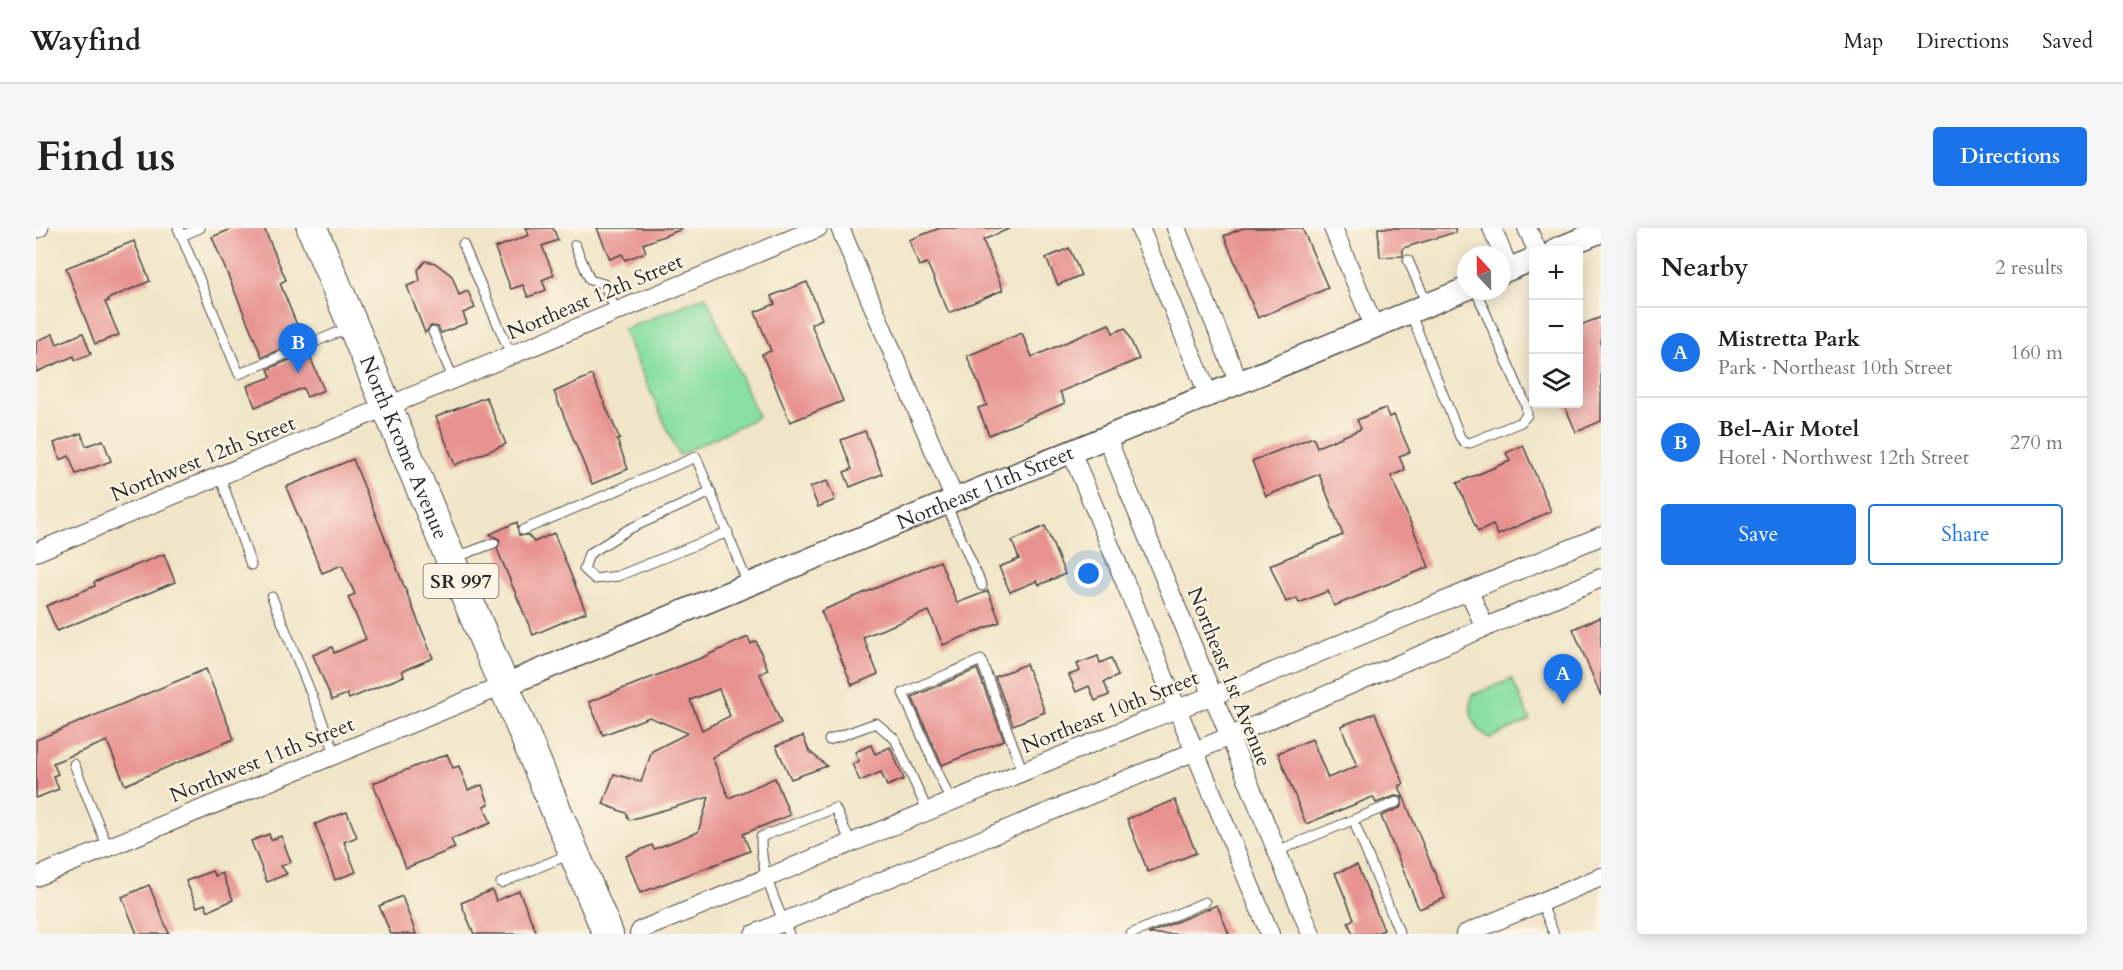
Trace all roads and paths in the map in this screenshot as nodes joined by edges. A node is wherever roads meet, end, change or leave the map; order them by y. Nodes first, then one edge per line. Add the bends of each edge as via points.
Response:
1 (200, 228) edge
2 (312, 228) edge
3 (819, 228) edge
4 (840, 228) edge
5 (1140, 228) edge
6 (1176, 228) edge
7 (1333, 228) edge
8 (1492, 228) edge
9 (1527, 228) edge
10 (1601, 231) edge
11 (179, 232) edge
12 (463, 244) dead end
13 (575, 245) dead end
14 (1497, 246) edge
15 (1535, 246) edge
16 (1565, 246) edge
17 (1408, 260) dead end
18 (1529, 261) edge
19 (1511, 268) edge
20 (1457, 293) edge
21 (1480, 300) edge
22 (1419, 308) junction
23 (617, 313) junction
24 (353, 326) junction
25 (1374, 327) junction
26 (433, 332) dead end
27 (512, 357) junction
28 (454, 380) junction
29 (1238, 381) junction
30 (1208, 394) junction
31 (388, 407) junction
32 (1107, 436) junction
33 (1071, 451) junction
34 (220, 476) junction
35 (711, 492) junction
36 (951, 502) junction
37 (524, 530) dead end
38 (728, 532) junction
39 (1601, 537) edge
40 (494, 543) dead end
41 (36, 552) edge
42 (452, 559) junction
43 (251, 565) dead end
44 (1601, 578) edge
45 (749, 585) junction
46 (982, 586) dead end
47 (1469, 591) junction
48 (272, 597) dead end
49 (1485, 627) junction
50 (505, 685) junction
51 (1212, 696) junction
52 (1176, 708) junction
53 (1229, 736) junction
54 (830, 740) dead end
55 (1194, 750) junction
56 (336, 755) junction
57 (74, 764) dead end
58 (1023, 772) junction
59 (951, 802) junction
60 (1397, 802) dead end
61 (927, 812) junction
62 (1356, 827) dead end
63 (851, 843) junction
64 (108, 848) junction
65 (1277, 851) junction
66 (574, 852) junction
67 (36, 877) edge
68 (1601, 877) edge
69 (767, 878) junction
70 (501, 883) dead end
71 (1205, 902) dead end
72 (1541, 902) junction
73 (787, 928) edge
74 (608, 934) edge
75 (639, 934) edge
76 (754, 934) edge
77 (1131, 934) edge
78 (1270, 934) edge
79 (1311, 934) edge
80 (1400, 934) edge
81 (1465, 934) edge
82 (1554, 934) edge

1 - 11 lane
2 - 24 highway, North Krome Avenue / SR 997
3 - 23 street, Northeast 12th Street
4 - 36 street
5 - 30 street
6 - 29 street
7 - 25 street
8 - 14 street
9 - 15 street
10 - 16 street
11 - 24 lane via 239,374
12 - 27 lane
13 - 23 lane via 590,280 604,284
17 - 22 lane
18 - 19 street
20 - 22 street, Northeast 11th Street
21 - 22 lane via 1527,415 1521,422 1470,443 1460,437
22 - 25 street, Northeast 11th Street
23 - 27 street, Northeast 12th Street
24 - 31 highway, North Krome Avenue / SR 997
25 - 29 street, Northeast 11th Street
26 - 28 lane
27 - 28 street, Northeast 12th Street
28 - 31 street, Northeast 12th Street
29 - 30 street, Northeast 11th Street
30 - 32 street, Northeast 11th Street
31 - 34 street, Northwest 12th Street
31 - 42 highway, North Krome Avenue / SR 997
32 - 33 street, Northeast 11th Street
32 - 51 street, Northeast 1st Avenue
33 - 36 street, Northeast 11th Street
33 - 52 street
34 - 41 street, Northwest 12th Street
34 - 43 lane
35 - 37 lane via 696,457
35 - 38 lane
35 - 38 lane via 628,529 589,554 584,569 595,579 618,576
36 - 45 street, Northeast 11th Street
36 - 46 lane
38 - 45 lane
39 - 47 street, Northeast 10th Street
40 - 42 lane
42 - 50 highway, North Krome Avenue / SR 997
44 - 49 street
45 - 50 street, Northeast 11th Street
47 - 49 street
47 - 51 street, Northeast 10th Street
48 - 56 lane
49 - 53 street
50 - 56 street, Northwest 11th Street
50 - 66 highway, North Krome Avenue / SR 997
51 - 52 street, Northeast 10th Street
51 - 53 street, Northeast 1st Avenue
52 - 55 street
52 - 58 street, Northeast 10th Street
53 - 55 street
53 - 65 street, Northeast 1st Avenue
54 - 61 lane via 876,723 895,740
55 - 73 street
55 - 78 street
56 - 64 street, Northwest 11th Street
57 - 64 lane
58 - 59 street, Northeast 10th Street
58 - 59 lane via 981,660 903,693
59 - 61 street, Northeast 10th Street
60 - 65 lane
61 - 63 street, Northeast 10th Street
62 - 80 lane
63 - 69 street, Northeast 10th Street
63 - 69 lane via 835,808 761,837
64 - 67 street, Northwest 11th Street
65 - 79 street, Northeast 1st Avenue
66 - 70 lane
66 - 74 highway, North Krome Avenue / SR 997
68 - 72 street
69 - 73 lane
69 - 75 street, Northeast 10th Street
71 - 77 lane
72 - 81 street
72 - 82 lane
73 - 76 street

